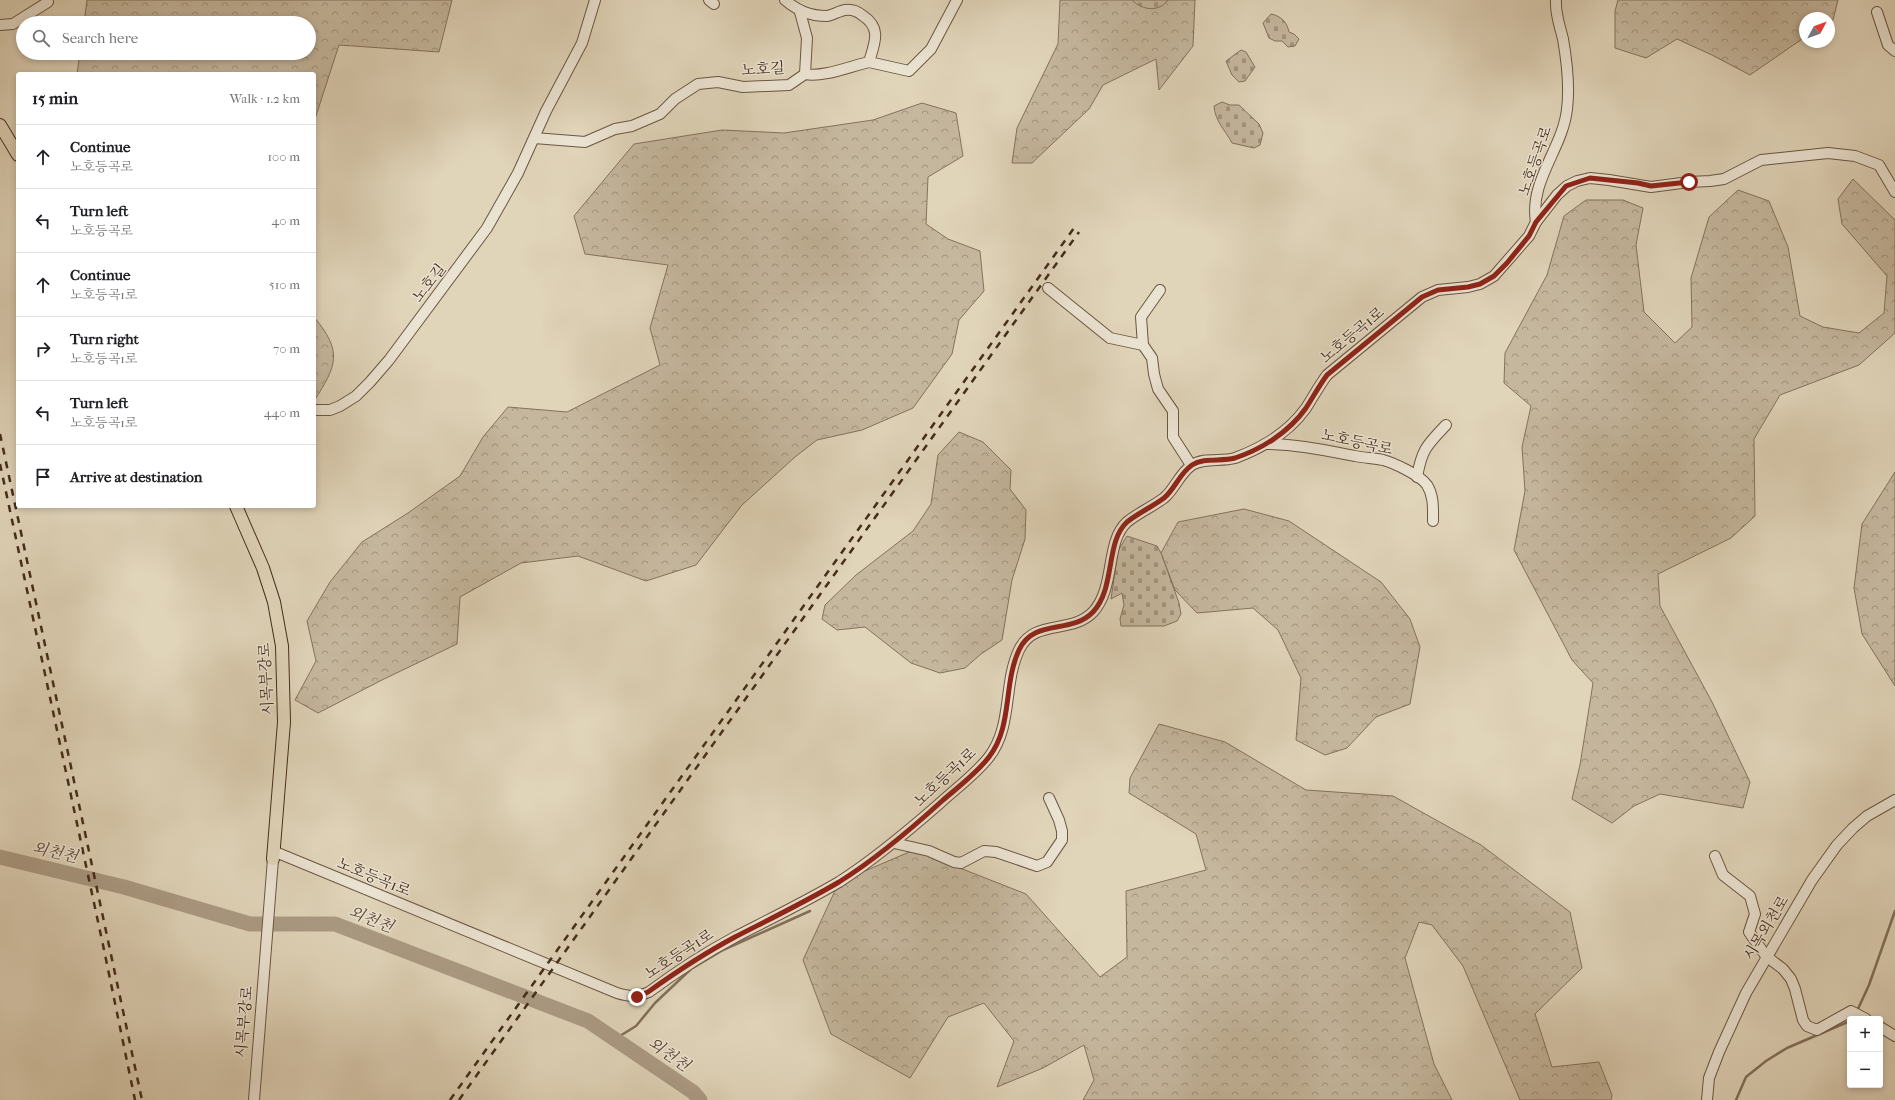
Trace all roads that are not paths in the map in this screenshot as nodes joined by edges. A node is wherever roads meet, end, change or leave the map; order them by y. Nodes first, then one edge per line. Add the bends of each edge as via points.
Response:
1 (595, 0) edge
2 (785, 0) edge
3 (957, 0) edge
4 (1556, 0) edge
5 (48, 2) dead end
6 (800, 12) junction
7 (1877, 12) dead end
8 (26, 16) edge
9 (16, 22) edge
10 (0, 26) edge
11 (1895, 50) edge
12 (868, 62) junction
13 (804, 74) junction
14 (0, 125) edge
15 (534, 138) junction
16 (16, 152) edge
17 (1895, 192) edge
18 (1536, 222) junction
19 (1048, 288) dead end
20 (1160, 290) dead end
21 (1143, 345) junction
22 (316, 410) edge
23 (1446, 425) dead end
24 (1263, 444) junction
25 (1191, 465) junction
26 (1417, 477) junction
27 (237, 508) edge
28 (1433, 521) dead end
29 (1049, 798) dead end
30 (1895, 800) edge
31 (894, 843) junction
32 (273, 855) junction
33 (1714, 856) dead end
34 (1766, 956) junction
35 (1862, 1016) edge
36 (1883, 1029) edge
37 (1895, 1036) edge
38 (254, 1100) edge
39 (1707, 1100) edge

1 - 15 street, 노호길 via 582,43
2 - 6 street
3 - 12 street via 931,49 908,71
4 - 18 street, 노호등곡로 via 1557,18 1567,65 1567,110 1564,126 1537,191 1534,210
5 - 8 street
6 - 12 street via 828,16 846,10 856,11 867,18 875,27 875,41
6 - 13 street via 807,38
7 - 11 street via 1888,46
9 - 10 street
12 - 13 street, 노호길 via 827,73 810,76
13 - 15 street, 노호길 via 789,85 742,87 718,82 698,84 675,99 660,114 585,142
14 - 16 main road
15 - 22 street, 노호길 via 488,228 389,360 356,396 330,410
17 - 18 street, 노호등곡로 via 1884,171 1872,161 1828,153 1800,155 1761,160 1724,179 1651,186 1590,178 1577,181 1566,186
18 - 24 street, 노호등곡1로 via 1529,236 1494,276 1480,284 1438,290 1422,297 1327,375 1293,424
19 - 21 street via 1110,338
20 - 21 street via 1141,318
21 - 25 street via 1152,358 1158,389 1173,411 1173,437
23 - 26 street via 1420,456
24 - 25 street, 노호등곡1로 via 1233,458
24 - 26 street, 노호등곡로 via 1298,445 1383,460
25 - 31 street, 노호등곡1로 via 1181,475 1173,490 1120,529 1108,583 1102,601 1092,614 1072,625 1029,635 1011,669 1008,709 995,749 976,771
26 - 28 street, 노호등곡로 via 1427,484 1432,495
27 - 32 main road, 시목부강로 via 263,568 282,646 284,722
29 - 31 street via 1059,820 1062,840 1047,862 1037,866 996,852 984,851 961,863 954,862 929,851
30 - 34 street, 시목외천로 via 1867,816 1837,844
31 - 32 street, 노호등곡1로 via 838,882 728,941 637,997 617,993
32 - 38 street, 시목부강로
33 - 34 street via 1723,875 1750,896 1755,914 1749,932
34 - 35 street via 1791,979 1803,1020 1812,1029 1821,1028 1851,1011
34 - 39 street, 시목외천로 via 1719,1052 1709,1078
36 - 37 street

